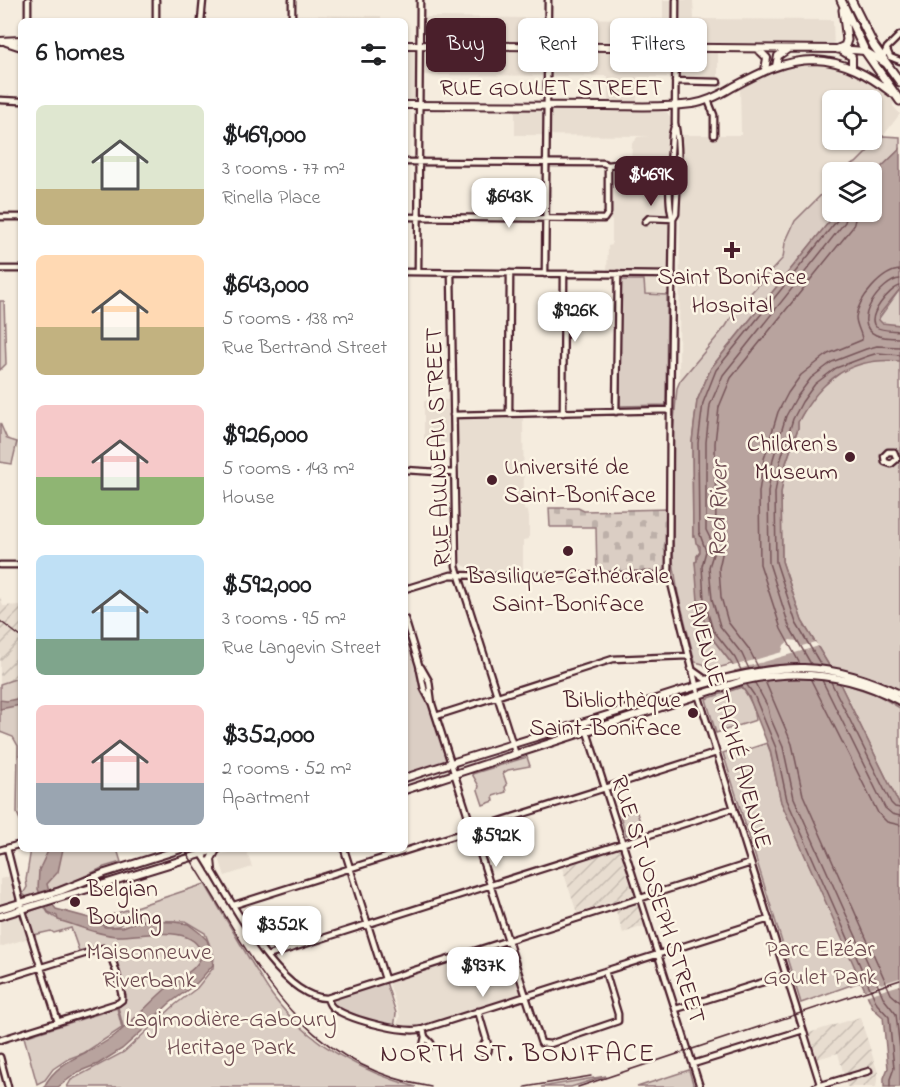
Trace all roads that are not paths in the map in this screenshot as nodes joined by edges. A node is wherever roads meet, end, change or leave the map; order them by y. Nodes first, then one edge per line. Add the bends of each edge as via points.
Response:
1 (28, 0) edge
2 (156, 0) edge
3 (203, 0) edge
4 (292, 0) edge
5 (420, 0) edge
6 (548, 0) edge
7 (676, 0) edge
8 (851, 0) edge
9 (842, 2) edge
10 (28, 18) edge
11 (156, 18) edge
12 (201, 18) edge
13 (292, 18) edge
14 (548, 18) edge
15 (676, 18) edge
16 (849, 20) junction
17 (861, 22) junction
18 (900, 35) edge
19 (18, 40) edge
20 (1, 41) edge
21 (408, 45) edge
22 (420, 45) junction
23 (18, 46) edge
24 (518, 47) edge
25 (707, 48) edge
26 (757, 48) junction
27 (887, 48) junction
28 (789, 49) junction
29 (838, 49) junction
30 (865, 51) junction
31 (884, 61) junction
32 (900, 61) edge
33 (776, 66) junction
34 (852, 68) junction
35 (764, 71) junction
36 (548, 72) edge
37 (675, 72) edge
38 (675, 81) junction
39 (718, 82) dead end
40 (900, 82) edge
41 (898, 98) edge
42 (0, 100) edge
43 (18, 100) edge
44 (708, 100) junction
45 (408, 105) edge
46 (419, 105) junction
47 (675, 105) junction
48 (547, 106) junction
49 (714, 135) dead end
50 (408, 162) edge
51 (419, 162) junction
52 (547, 163) junction
53 (626, 163) dead end
54 (608, 165) junction
55 (408, 216) edge
56 (0, 217) edge
57 (18, 217) edge
58 (418, 217) junction
59 (546, 218) junction
60 (673, 219) junction
61 (645, 222) dead end
62 (0, 269) edge
63 (18, 269) edge
64 (408, 272) edge
65 (418, 272) junction
66 (451, 273) junction
67 (510, 273) junction
68 (545, 274) junction
69 (564, 274) junction
70 (618, 274) junction
71 (673, 275) junction
72 (670, 410) junction
73 (616, 412) junction
74 (563, 413) junction
75 (509, 414) junction
76 (453, 415) junction
77 (894, 452) junction
78 (900, 456) edge
79 (891, 464) junction
80 (900, 464) edge
81 (408, 470) edge
82 (454, 473) junction
83 (0, 565) edge
84 (18, 565) edge
85 (458, 575) junction
86 (669, 575) junction
87 (408, 588) edge
88 (408, 630) edge
89 (688, 656) junction
90 (691, 669) junction
91 (708, 682) junction
92 (696, 688) junction
93 (900, 694) edge
94 (497, 696) junction
95 (699, 697) junction
96 (900, 701) edge
97 (436, 716) junction
98 (584, 722) junction
99 (587, 733) junction
100 (513, 744) junction
101 (716, 753) junction
102 (516, 755) junction
103 (451, 763) junction
104 (454, 774) junction
105 (408, 777) edge
106 (605, 788) junction
107 (408, 789) edge
108 (734, 808) junction
109 (472, 830) junction
110 (622, 843) junction
111 (18, 845) edge
112 (7, 848) junction
113 (0, 850) edge
114 (408, 850) edge
115 (172, 852) edge
116 (198, 852) edge
117 (202, 852) edge
118 (216, 852) edge
119 (345, 852) edge
120 (403, 852) edge
121 (751, 863) junction
122 (212, 868) junction
123 (350, 869) junction
124 (490, 885) junction
125 (83, 886) junction
126 (640, 898) junction
127 (234, 905) junction
128 (21, 906) junction
129 (0, 909) edge
130 (0, 916) edge
131 (769, 919) junction
132 (368, 924) junction
133 (507, 941) junction
134 (658, 954) junction
135 (267, 956) junction
136 (40, 966) junction
137 (604, 971) junction
138 (786, 975) junction
139 (386, 979) junction
140 (0, 980) edge
141 (525, 996) junction
142 (327, 998) junction
143 (676, 1009) junction
144 (478, 1011) junction
145 (58, 1022) junction
146 (423, 1029) junction
147 (803, 1030) junction
148 (425, 1037) dead end
149 (0, 1040) edge
150 (486, 1041) dead end
151 (0, 1057) edge
152 (693, 1065) junction
153 (869, 1071) dead end
154 (819, 1086) edge
155 (8, 1087) edge
156 (700, 1087) edge

1 - 10 street
2 - 11 street
3 - 12 street
4 - 13 street
5 - 22 street
6 - 14 street
7 - 15 street, AVENUE TACHÉ AVENUE
8 - 17 highway
9 - 16 highway
9 - 29 highway via 847,40
16 - 17 highway
16 - 30 highway
17 - 31 highway
18 - 27 street
19 - 20 main road
20 - 23 main road
21 - 22 main road
22 - 24 main road
22 - 46 street
25 - 26 main road
26 - 28 main road
26 - 35 main road via 767,58
27 - 31 street
27 - 32 street via 890,57
28 - 29 main road
28 - 33 main road via 778,56
29 - 30 main road
29 - 34 main road via 850,56
30 - 31 main road
30 - 41 highway
31 - 40 highway
33 - 34 main road, RUE GOULET STREET via 816,60
33 - 35 main road, RUE GOULET STREET
34 - 41 main road, RUE GOULET STREET
35 - 44 main road, RUE GOULET STREET
36 - 48 street
37 - 38 street, AVENUE TACHÉ AVENUE
38 - 39 street
38 - 47 street, AVENUE TACHÉ AVENUE
42 - 43 street
44 - 47 main road, RUE GOULET STREET
44 - 49 street via 714,115
45 - 46 main road, RUE GOULET STREET
46 - 48 main road, RUE GOULET STREET
46 - 51 street
47 - 48 main road, RUE GOULET STREET
47 - 60 street, AVENUE TACHÉ AVENUE
48 - 52 street
50 - 51 street
51 - 52 street
51 - 58 street
52 - 54 street
52 - 59 street
53 - 54 street
54 - 59 street via 607,217
55 - 58 street
56 - 57 street
58 - 59 street
58 - 65 street
59 - 68 street
60 - 61 street via 649,218
60 - 71 street, AVENUE TACHÉ AVENUE
62 - 63 street
64 - 65 street
65 - 66 street
66 - 67 street
66 - 76 street, RUE AULNEAU STREET
67 - 68 street
67 - 75 street
68 - 69 street
69 - 70 street
69 - 74 street
70 - 71 street
70 - 73 street
71 - 72 street, AVENUE TACHÉ AVENUE
72 - 73 street
72 - 86 street, AVENUE TACHÉ AVENUE
73 - 74 street
74 - 75 street
75 - 76 street
76 - 82 street, RUE AULNEAU STREET
77 - 78 street
77 - 79 street via 897,459
77 - 79 street via 884,456 885,462
79 - 80 street
81 - 82 street
82 - 85 street, RUE AULNEAU STREET
83 - 84 street
85 - 86 street
85 - 87 street
85 - 94 street, RUE AULNEAU STREET
86 - 89 street, AVENUE TACHÉ AVENUE
88 - 97 street via 423,689
89 - 90 street, AVENUE TACHÉ AVENUE
89 - 94 street via 613,659
90 - 91 street
90 - 92 street, AVENUE TACHÉ AVENUE
91 - 92 main road
91 - 93 main road via 775,669 809,668 863,679
92 - 95 street, AVENUE TACHÉ AVENUE
92 - 98 main road
94 - 97 street
94 - 100 street, RUE AULNEAU STREET
95 - 96 main road via 749,680 790,674 828,676 867,686
95 - 99 main road
95 - 101 street, AVENUE TACHÉ AVENUE
97 - 103 street
98 - 99 street, RUE ST JOSEPH STREET
98 - 100 main road
99 - 102 main road
99 - 106 street, RUE ST JOSEPH STREET
100 - 102 street, RUE AULNEAU STREET
100 - 103 main road
101 - 106 street
101 - 108 street, AVENUE TACHÉ AVENUE
102 - 104 main road
103 - 104 street
103 - 105 main road
104 - 107 main road
104 - 109 street
106 - 109 street
106 - 110 street, RUE ST JOSEPH STREET
108 - 110 street
108 - 121 street, AVENUE TACHÉ AVENUE
109 - 114 street
109 - 124 street
110 - 124 street
110 - 126 street, RUE ST JOSEPH STREET
111 - 112 street
112 - 113 street
112 - 128 street
115 - 125 main road via 105,873
116 - 125 main road
117 - 122 street
118 - 122 main road
119 - 123 street
120 - 123 street
121 - 126 street
121 - 131 street, AVENUE TACHÉ AVENUE
122 - 127 street
123 - 127 street
123 - 132 street
124 - 132 street
124 - 133 street
125 - 128 main road
126 - 133 street
126 - 134 street, RUE ST JOSEPH STREET
127 - 135 street
128 - 129 main road
128 - 130 main road
128 - 136 street
131 - 134 street
131 - 138 street, AVENUE TACHÉ AVENUE
132 - 135 street
132 - 139 street
133 - 139 street
133 - 141 street
134 - 137 street
134 - 143 street, RUE ST JOSEPH STREET
135 - 142 street via 305,992
136 - 140 street
136 - 145 street
136 - 145 street via 99,948 111,957 122,1000
137 - 141 street
137 - 141 street via 619,1020 550,1044 539,1040
138 - 143 street
138 - 147 street, AVENUE TACHÉ AVENUE
139 - 142 street
141 - 144 street
142 - 146 street via 333,1008 345,1014 406,1031
143 - 152 street, RUE ST JOSEPH STREET
144 - 146 street
144 - 150 street
145 - 149 street
146 - 148 street
147 - 152 street
147 - 154 street, AVENUE TACHÉ AVENUE
151 - 155 street
152 - 156 street, RUE ST JOSEPH STREET
153 - 154 street

